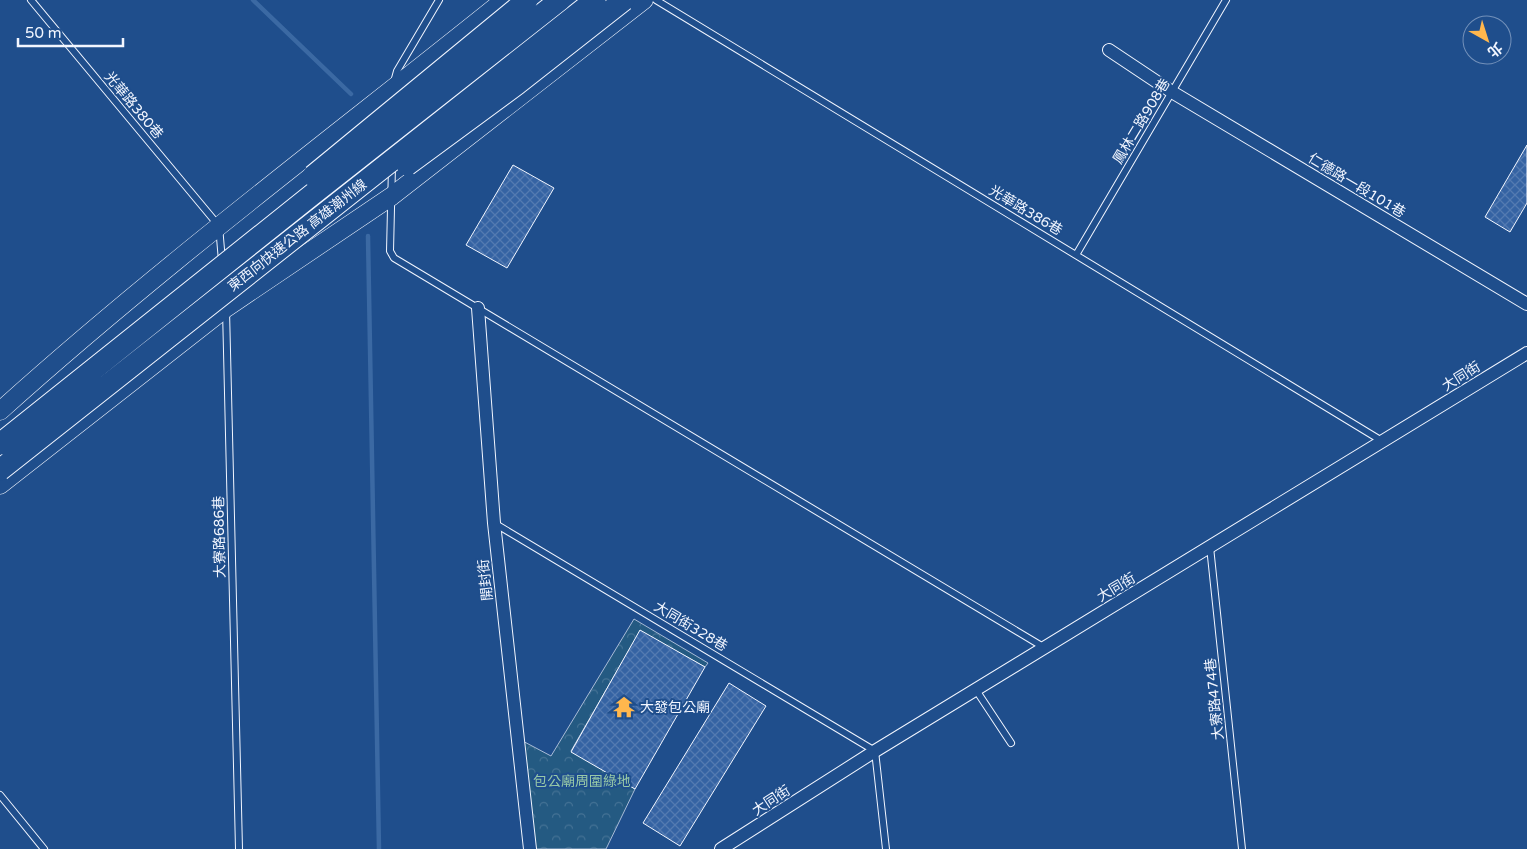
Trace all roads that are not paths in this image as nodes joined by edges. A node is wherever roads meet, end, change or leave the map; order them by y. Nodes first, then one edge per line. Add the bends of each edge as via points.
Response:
1 (31, 0) edge
2 (439, 0) edge
3 (504, 0) edge
4 (527, 0) edge
5 (560, 0) edge
6 (594, 0) edge
7 (624, 0) edge
8 (644, 0) edge
9 (656, 0) edge
10 (1226, 0) edge
11 (1109, 50) dead end
12 (392, 90) junction
13 (1172, 92) junction
14 (392, 138) dead end
15 (392, 148) dead end
16 (392, 196) junction
17 (219, 226) junction
18 (1076, 254) junction
19 (223, 271) dead end
20 (224, 294) junction
21 (1527, 304) edge
22 (478, 308) junction
23 (1527, 353) edge
24 (57, 398) junction
25 (0, 411) edge
26 (1383, 442) junction
27 (0, 444) edge
28 (0, 470) edge
29 (0, 485) edge
30 (494, 523) junction
31 (1210, 547) junction
32 (1045, 648) junction
33 (976, 690) junction
34 (1011, 743) dead end
35 (875, 751) junction
36 (0, 795) edge
37 (44, 849) edge
38 (239, 849) edge
39 (530, 849) edge
40 (721, 849) edge
41 (886, 849) edge
42 (1242, 849) edge

1 - 17 lane, 光華路380巷
2 - 12 lane via 397,71
3 - 12 main road
4 - 24 highway, bridge via 82,369
5 - 24 highway, 東西向快速公路 高雄潮州線, bridge
6 - 20 highway, 東西向快速公路 高雄潮州線, bridge
7 - 20 highway, bridge via 336,218 258,274
8 - 16 main road
9 - 18 lane, 光華路386巷
10 - 13 lane, 鳳林二路908巷
11 - 13 street, 仁德路一段101巷
12 - 14 lane
12 - 17 main road
13 - 18 lane, 鳳林二路908巷
13 - 21 street, 仁德路一段101巷
15 - 16 lane
16 - 20 main road
16 - 22 lane via 390,251 394,258
17 - 19 lane
17 - 25 main road via 63,354
18 - 26 lane, 光華路386巷
20 - 28 highway, 東西向快速公路 高雄潮州線, bridge
20 - 29 main road
20 - 38 lane, 大寮路686巷
22 - 30 street, 開封街
22 - 32 lane
23 - 26 street, 大同街
24 - 27 highway, 東西向快速公路 高雄潮州線, bridge
26 - 31 street, 大同街
30 - 35 lane, 大同街328巷
30 - 39 street, 開封街
31 - 32 street, 大同街
31 - 42 lane, 大寮路474巷
32 - 33 street, 大同街
33 - 34 lane
33 - 35 street, 大同街
35 - 40 street, 大同街
35 - 41 lane
36 - 37 lane

